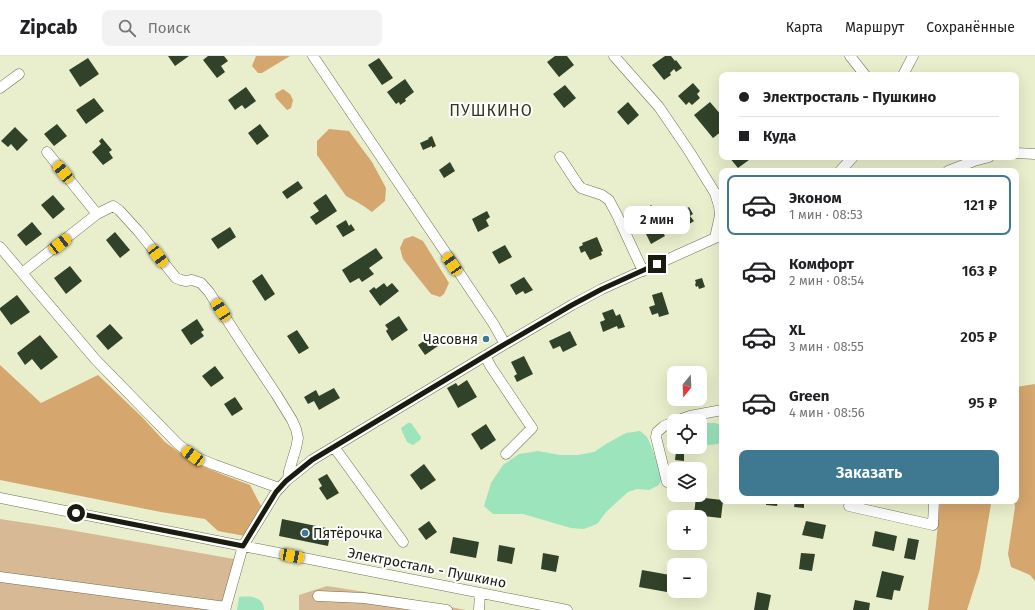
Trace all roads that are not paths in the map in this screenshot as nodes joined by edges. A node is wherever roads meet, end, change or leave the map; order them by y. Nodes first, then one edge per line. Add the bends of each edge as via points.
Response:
1 (313, 56) edge
2 (614, 56) edge
3 (850, 56) edge
4 (913, 56) edge
5 (863, 72) edge
6 (905, 72) edge
7 (19, 74) dead end
8 (0, 88) edge
9 (47, 152) dead end
10 (1019, 153) edge
11 (1035, 154) edge
12 (560, 158) dead end
13 (850, 160) edge
14 (978, 160) edge
15 (843, 168) edge
16 (956, 168) edge
17 (719, 206) edge
18 (97, 214) junction
19 (719, 237) edge
20 (0, 246) edge
21 (643, 271) junction
22 (22, 274) junction
23 (505, 344) junction
24 (485, 356) junction
25 (719, 411) edge
26 (701, 414) edge
27 (667, 425) edge
28 (334, 447) junction
29 (506, 454) dead end
30 (288, 479) junction
31 (667, 482) dead end
32 (279, 488) junction
33 (0, 498) edge
34 (934, 504) edge
35 (848, 506) dead end
36 (403, 542) dead end
37 (243, 546) junction
38 (0, 577) edge
39 (480, 593) junction
40 (318, 596) dead end
41 (225, 609) edge
42 (447, 610) edge
43 (479, 610) edge
44 (567, 610) edge

1 - 23 street
2 - 17 street via 659,107 715,193
3 - 5 street
4 - 6 street
7 - 8 street
9 - 18 street
10 - 11 street
12 - 21 street via 581,188 609,200
13 - 15 street
14 - 16 street
18 - 22 street
18 - 30 street via 113,206 119,210 176,278 201,282 209,292 296,429 298,438
19 - 21 street
20 - 22 street
21 - 23 street via 602,289
22 - 32 street via 95,359 178,444 193,456
23 - 24 street
24 - 28 street
24 - 29 street via 532,428
25 - 26 street
27 - 31 street via 657,432 656,437
28 - 30 street
28 - 36 street
30 - 32 street
32 - 37 street
33 - 37 street, Электросталь - Пушкино
34 - 35 street via 933,525
37 - 39 street, Электросталь - Пушкино
37 - 41 street
38 - 41 street
39 - 43 street
39 - 44 street, Электросталь - Пушкино
40 - 42 street via 364,598

